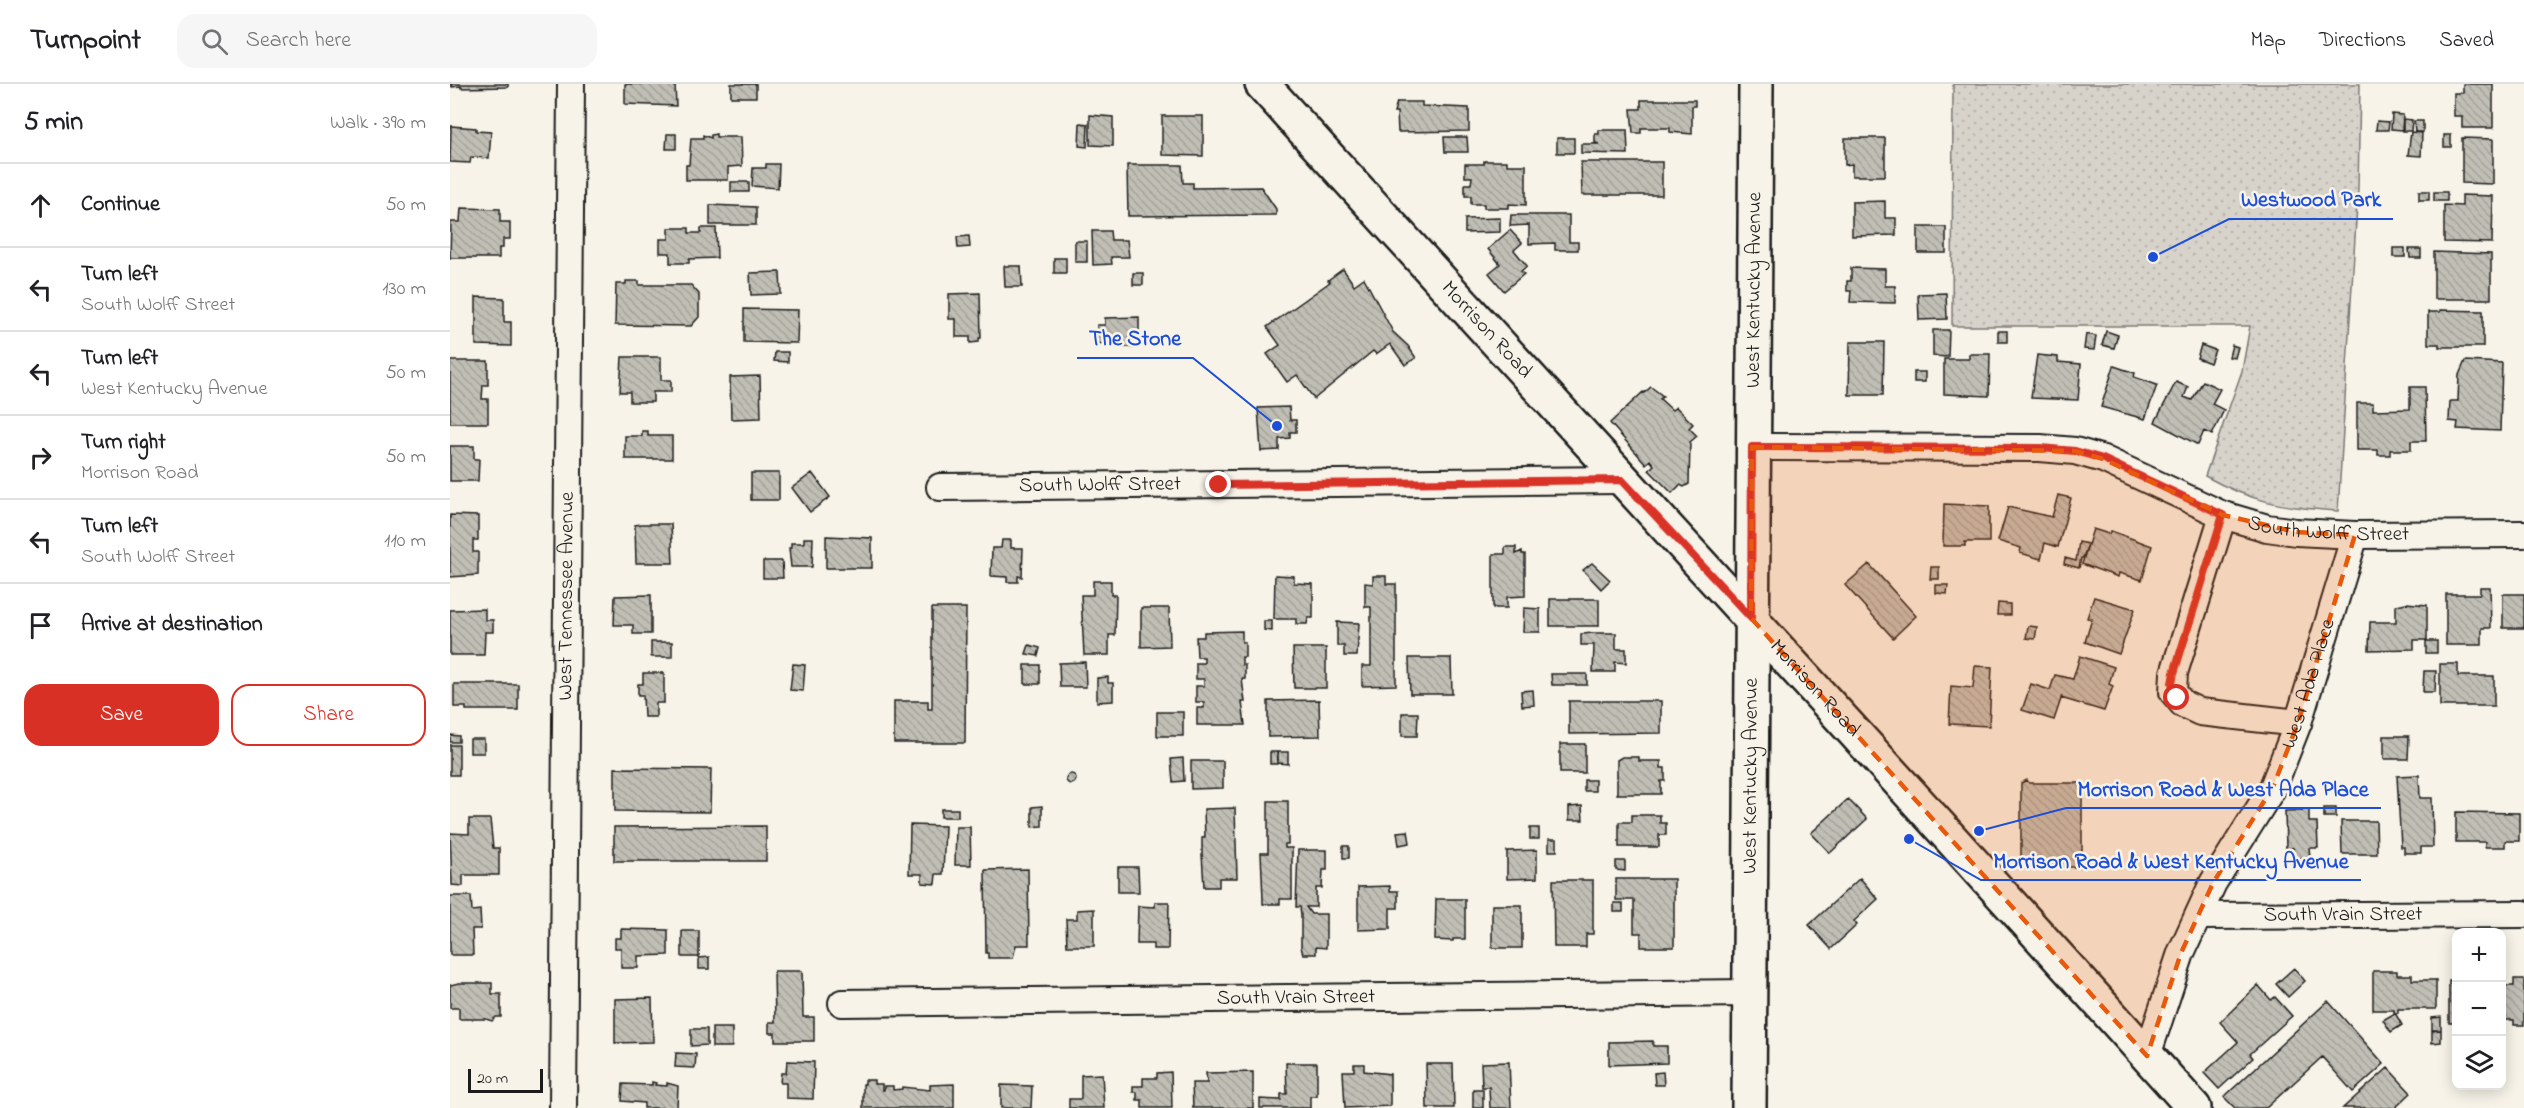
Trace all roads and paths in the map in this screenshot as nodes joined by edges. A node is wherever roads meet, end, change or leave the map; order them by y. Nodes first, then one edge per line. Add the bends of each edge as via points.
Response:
1 (571, 84) edge
2 (1262, 84) edge
3 (1756, 84) edge
4 (1752, 447) junction
5 (1622, 480) junction
6 (940, 487) dead end
7 (2223, 515) junction
8 (2524, 534) edge
9 (2355, 536) junction
10 (1751, 618) junction
11 (2298, 723) junction
12 (2524, 914) edge
13 (2199, 916) junction
14 (1750, 993) junction
15 (842, 1003) dead end
16 (2147, 1056) junction
17 (563, 1108) edge
18 (1749, 1108) edge
19 (2194, 1108) edge

1 - 17 street, West Tennessee Avenue
2 - 5 main road, Morrison Road
3 - 4 main road, West Kentucky Avenue
4 - 7 street, South Wolff Street via 2075,451 2103,459
4 - 10 main road, West Kentucky Avenue
5 - 6 street, South Wolff Street
5 - 10 main road, Morrison Road
7 - 9 street, South Wolff Street via 2267,528
7 - 11 street via 2174,673 2173,692 2183,704 2200,712
8 - 9 street, South Wolff Street
9 - 11 street, West Ada Place
10 - 14 main road, West Kentucky Avenue
10 - 16 main road, Morrison Road
11 - 13 street, West Ada Place via 2273,786 2213,883
12 - 13 street, South Vrain Street
13 - 16 street, West Ada Place via 2181,953
14 - 15 street, South Vrain Street
14 - 18 main road, West Kentucky Avenue
16 - 19 main road, Morrison Road

